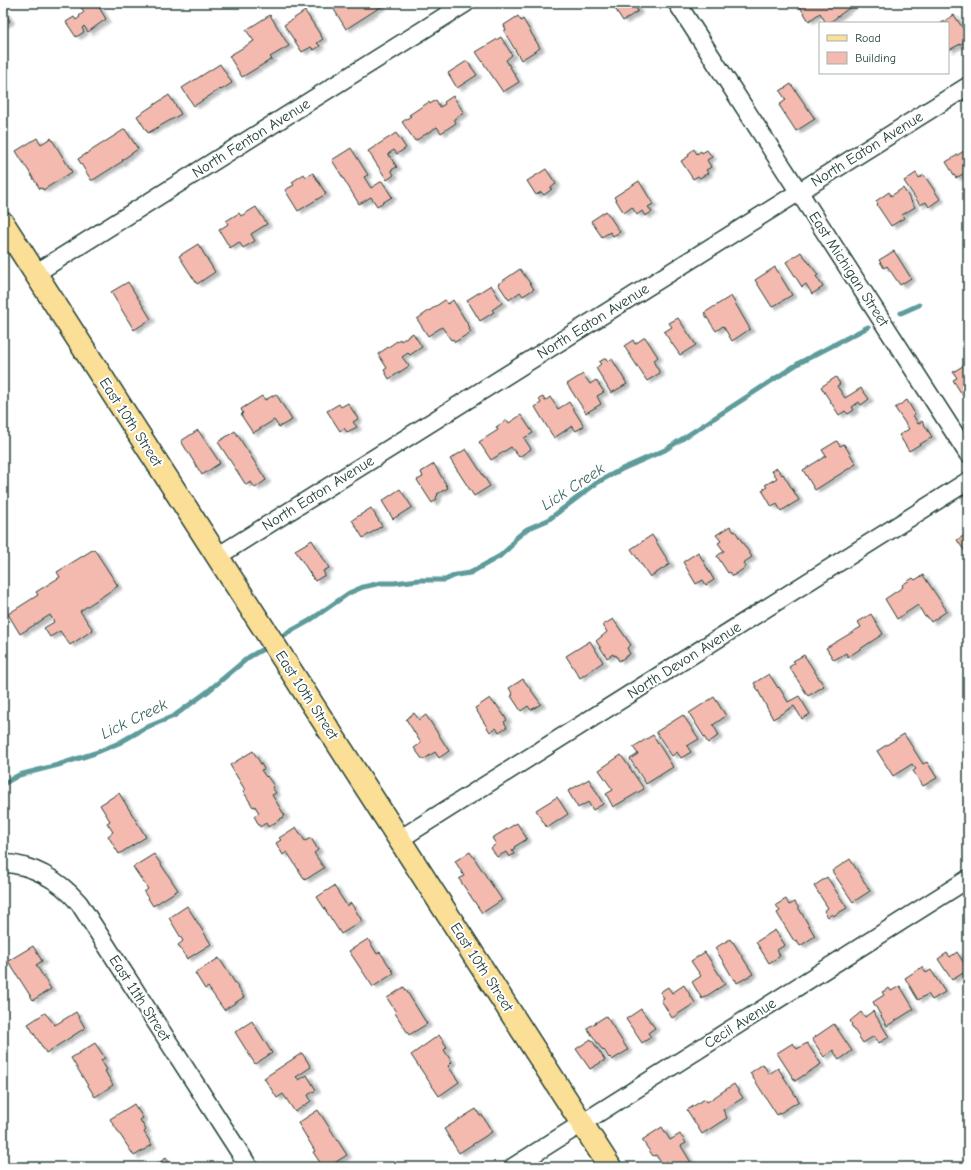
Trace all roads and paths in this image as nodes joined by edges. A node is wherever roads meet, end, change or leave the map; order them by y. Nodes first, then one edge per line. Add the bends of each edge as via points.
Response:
1 (466, 3) edge
2 (677, 3) edge
3 (968, 86) edge
4 (799, 192) junction
5 (3, 223) edge
6 (36, 273) junction
7 (968, 454) edge
8 (968, 481) edge
9 (218, 556) junction
10 (400, 839) junction
11 (3, 862) edge
12 (968, 879) edge
13 (582, 1123) junction
14 (249, 1167) edge
15 (513, 1167) edge
16 (610, 1167) edge

1 - 6 street, North Fenton Avenue
2 - 4 street, East Michigan Street
3 - 4 street, North Eaton Avenue
4 - 7 street, East Michigan Street
4 - 9 street, North Eaton Avenue
5 - 6 main road, East 10th Street
6 - 9 main road, East 10th Street
8 - 10 street, North Devon Avenue
9 - 10 main road, East 10th Street
10 - 13 main road, East 10th Street
11 - 14 street, East 11th Street via 50,877 79,903
12 - 13 street, Cecil Avenue
13 - 15 street, Cecil Avenue
13 - 16 main road, East 10th Street

